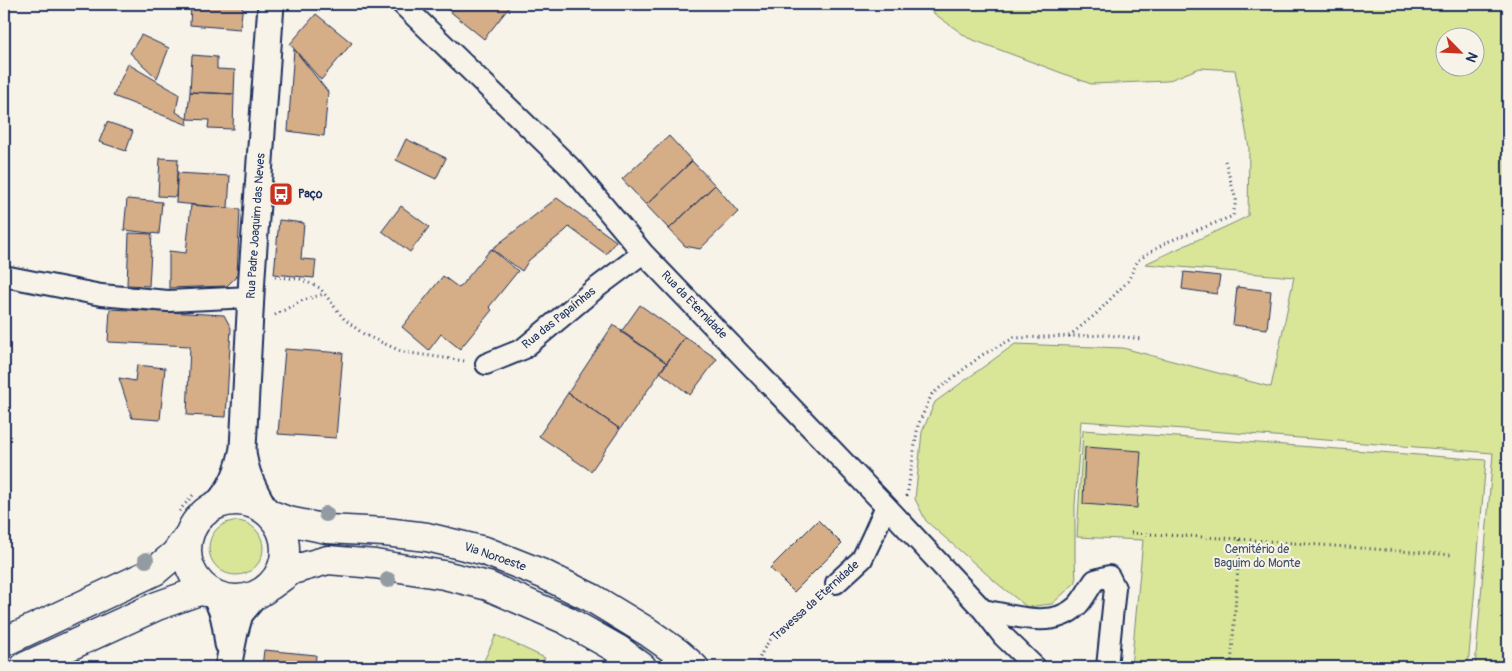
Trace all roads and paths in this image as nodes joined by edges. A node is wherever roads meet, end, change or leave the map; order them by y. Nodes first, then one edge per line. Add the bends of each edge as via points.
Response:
1 (271, 4) edge
2 (402, 4) edge
3 (1225, 161) dead end
4 (643, 252) junction
5 (4, 276) edge
6 (252, 286) junction
7 (324, 294) junction
8 (1068, 336) junction
9 (1142, 339) dead end
10 (249, 341) junction
11 (486, 364) joint
12 (243, 448) junction
13 (216, 505) junction
14 (268, 512) junction
15 (892, 513) junction
16 (1131, 533) dead end
17 (188, 536) junction
18 (1240, 539) junction
19 (1453, 555) dead end
20 (836, 583) joint
21 (263, 591) junction
22 (212, 593) junction
23 (983, 610) junction
24 (4, 642) edge
25 (24, 667) edge
26 (228, 667) edge
27 (642, 667) edge
28 (694, 667) edge
29 (757, 667) edge
30 (1035, 667) edge
31 (1107, 667) edge
32 (1231, 667) edge

1 - 6 street, Rua Padre Joaquim das Neves
2 - 4 street, Rua da Eternidade via 575,172
3 - 8 path via 1236,200 1233,216 1167,242 1138,260 1128,281 1096,314
4 - 11 street, Rua das Papaínhas via 523,349
4 - 15 street, Rua da Eternidade
5 - 6 street via 101,295 158,300 187,300
6 - 7 path via 300,279 320,288
6 - 10 street, Rua Padre Joaquim das Neves
7 - 10 path via 303,300 275,315
7 - 11 path via 344,320 365,335 403,352
8 - 9 path via 1108,335
8 - 15 path via 1014,338 982,354 932,394 918,425 908,495
10 - 12 street, Rua Padre Joaquim das Neves
12 - 13 street, Rua Padre Joaquim das Neves via 232,484
12 - 14 street, Rua Padre Joaquim das Neves via 248,478
13 - 14 main road via 237,500 254,503
13 - 17 main road via 195,521
14 - 21 main road via 279,524 285,540 285,557 280,573
14 - 28 main road, Via Noroeste via 288,521 327,529 427,537 485,551 592,598 648,632
15 - 20 street, Travessa da Eternidade via 872,538 862,559
15 - 23 street, Rua da Eternidade
16 - 18 path
17 - 22 main road via 186,552 189,567 198,581
17 - 24 main road via 175,554 155,571
18 - 19 path
18 - 32 path
20 - 29 path, Travessa da Eternidade via 775,634 759,656
21 - 22 main road via 240,599
21 - 26 street via 240,614
21 - 27 main road via 292,570 328,560 444,575 488,586 566,620
22 - 25 main road via 199,591 165,604
22 - 26 street via 223,612
23 - 30 street, Rua da Eternidade via 1003,636
23 - 31 street via 1037,620 1058,618 1077,606 1094,580 1109,576 1115,588

